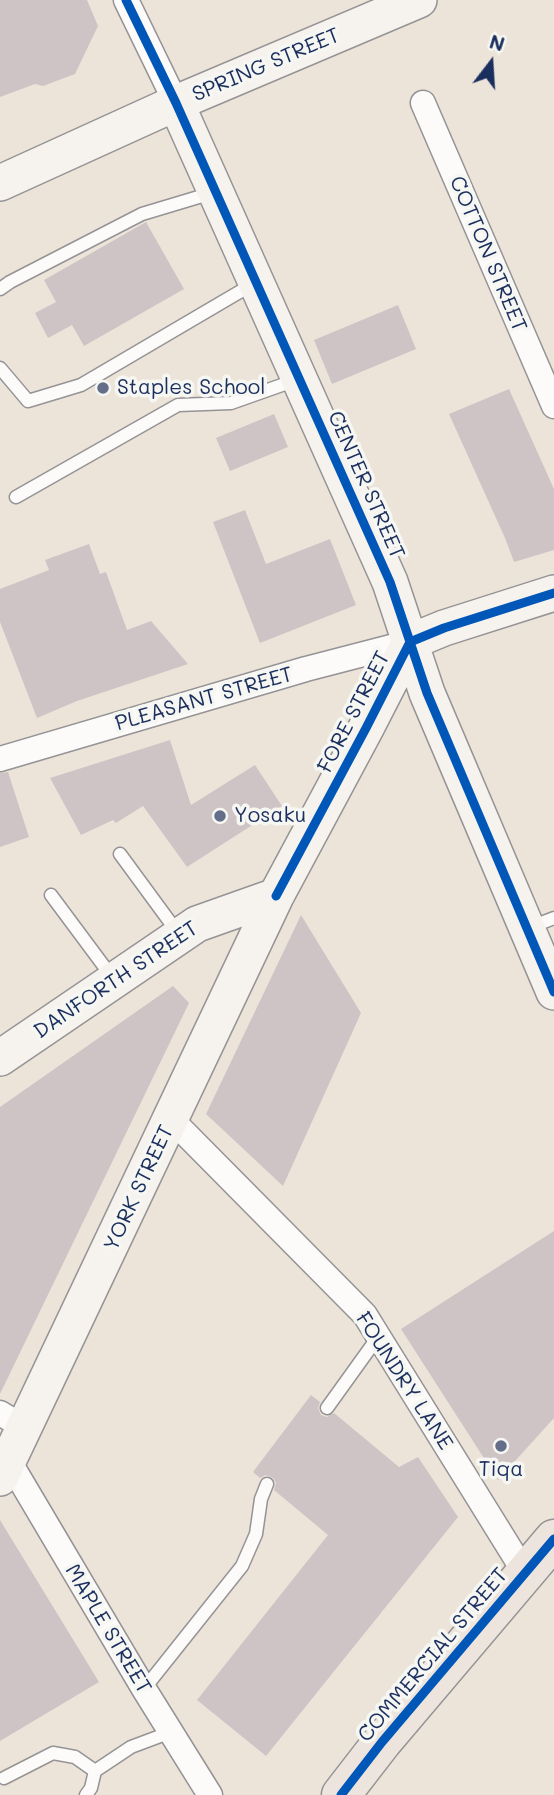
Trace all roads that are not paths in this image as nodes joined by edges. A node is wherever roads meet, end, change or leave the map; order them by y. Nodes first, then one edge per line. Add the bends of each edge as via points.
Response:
1 (126, 0) edge
2 (419, 0) edge
3 (176, 103) junction
4 (423, 103) dead end
5 (0, 183) edge
6 (216, 192) junction
7 (256, 282) junction
8 (0, 289) edge
9 (0, 368) edge
10 (299, 378) junction
11 (554, 406) edge
12 (16, 497) dead end
13 (554, 593) edge
14 (410, 642) junction
15 (0, 759) edge
16 (120, 854) dead end
17 (51, 895) dead end
18 (276, 896) junction
19 (540, 934) edge
20 (180, 936) junction
21 (114, 981) junction
22 (554, 992) edge
23 (0, 1058) edge
24 (172, 1119) junction
25 (378, 1337) junction
26 (327, 1408) dead end
27 (13, 1421) edge
28 (4, 1469) edge
29 (267, 1484) dead end
30 (554, 1539) edge
31 (525, 1573) junction
32 (144, 1689) junction
33 (171, 1732) junction
34 (95, 1770) junction
35 (4, 1778) dead end
36 (86, 1795) edge
37 (210, 1795) edge
38 (341, 1795) edge

1 - 3 street, CENTER STREET
2 - 3 street, SPRING STREET
3 - 5 street, SPRING STREET
3 - 6 street, CENTER STREET
4 - 11 street, COTTON STREET
6 - 7 street, CENTER STREET
6 - 8 lane via 142,214
7 - 9 lane via 80,386 28,401
7 - 10 street, CENTER STREET
10 - 12 lane via 231,403 178,405
10 - 14 street, CENTER STREET via 390,582
13 - 14 street, FORE STREET
14 - 15 street, PLEASANT STREET
14 - 18 street, FORE STREET
14 - 19 street, CENTER STREET via 427,693
16 - 20 lane
17 - 21 lane
18 - 20 street, DANFORTH STREET via 197,924
18 - 24 street, YORK STREET
19 - 22 street, CENTER STREET
20 - 21 street, DANFORTH STREET
21 - 23 street, DANFORTH STREET
24 - 25 street, FOUNDRY LANE via 365,1315
24 - 27 street, YORK STREET
25 - 26 lane
25 - 31 street, FOUNDRY LANE
27 - 28 street, YORK STREET
28 - 32 street, MAPLE STREET
29 - 32 lane via 256,1534 242,1566
30 - 31 main road, COMMERCIAL STREET
31 - 38 main road, COMMERCIAL STREET
32 - 33 street, MAPLE STREET
33 - 34 lane via 131,1747
33 - 37 street, MAPLE STREET
34 - 35 lane via 75,1757 53,1753
34 - 36 lane

